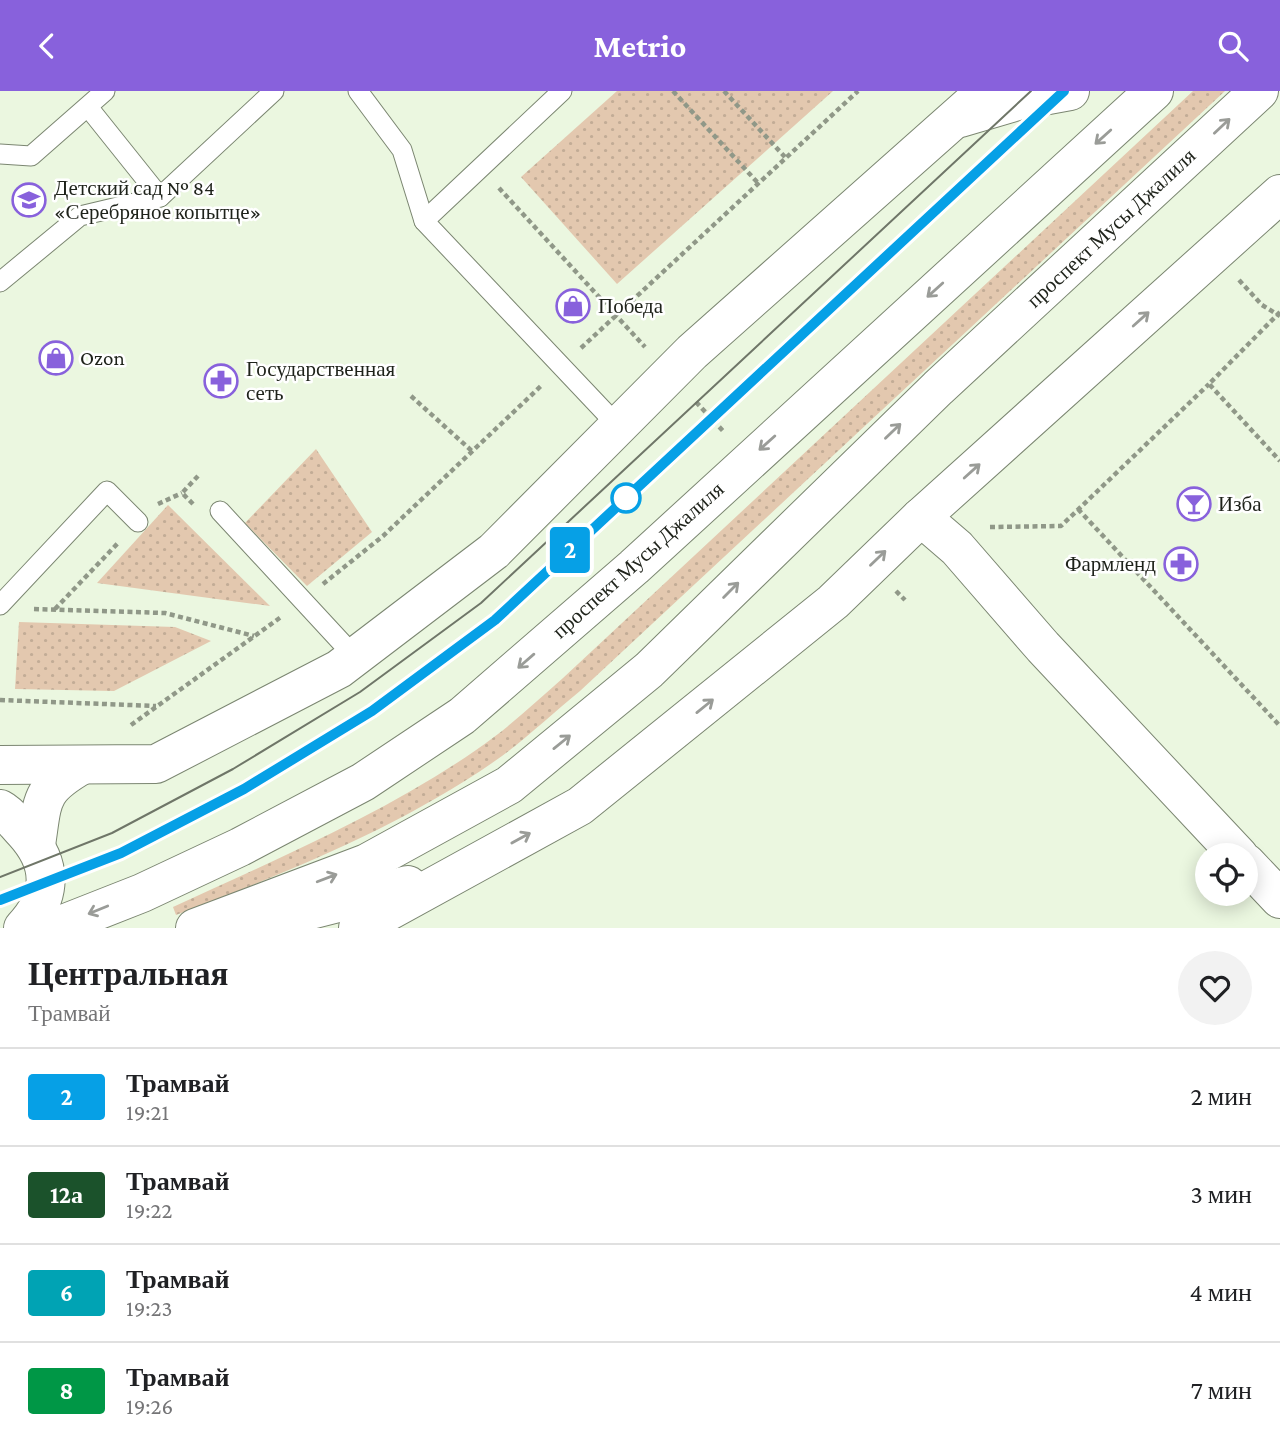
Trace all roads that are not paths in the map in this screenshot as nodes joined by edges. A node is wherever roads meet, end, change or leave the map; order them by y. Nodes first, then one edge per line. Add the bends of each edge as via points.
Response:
1 (105, 91) edge
2 (274, 91) edge
3 (562, 91) edge
4 (986, 91) edge
5 (1070, 91) edge
6 (1154, 91) edge
7 (1259, 91) edge
8 (361, 92) edge
9 (88, 107) junction
10 (950, 121) junction
11 (0, 155) edge
12 (1280, 194) edge
13 (159, 197) junction
14 (424, 221) junction
15 (0, 282) edge
16 (617, 425) junction
17 (220, 511) dead end
18 (921, 517) junction
19 (138, 522) road end
20 (0, 605) edge
21 (355, 657) junction
22 (0, 765) edge
23 (82, 765) junction
24 (0, 809) edge
25 (1227, 843) edge
26 (36, 845) junction
27 (461, 871) junction
28 (1258, 876) edge
29 (1280, 899) edge
30 (23, 928) edge
31 (53, 928) edge
32 (195, 928) edge
33 (240, 928) edge
34 (358, 928) edge

1 - 9 lane
2 - 13 lane
3 - 14 lane
4 - 10 street
5 - 10 street
6 -> 31 street, проспект Мусы Джалиля via 634,567 462,716 363,782 240,847
32 -> 7 street, проспект Мусы Джалиля via 367,863 509,785 649,670 928,397
8 - 14 lane via 402,149
9 - 11 lane via 31,156
9 - 13 lane
10 - 16 street
18 -> 12 street
13 - 15 lane via 80,216
14 - 16 lane
16 - 21 street via 494,551
17 - 21 lane
18 - 25 street via 957,548
27 -> 18 street via 580,806 833,602
19 - 20 lane via 107,491
21 - 23 street via 156,764
22 - 23 street
23 - 26 street via 59,778 44,794
24 - 26 street
26 - 30 street via 44,861 46,884 36,915
27 - 33 street
27 - 34 street
28 - 29 street

